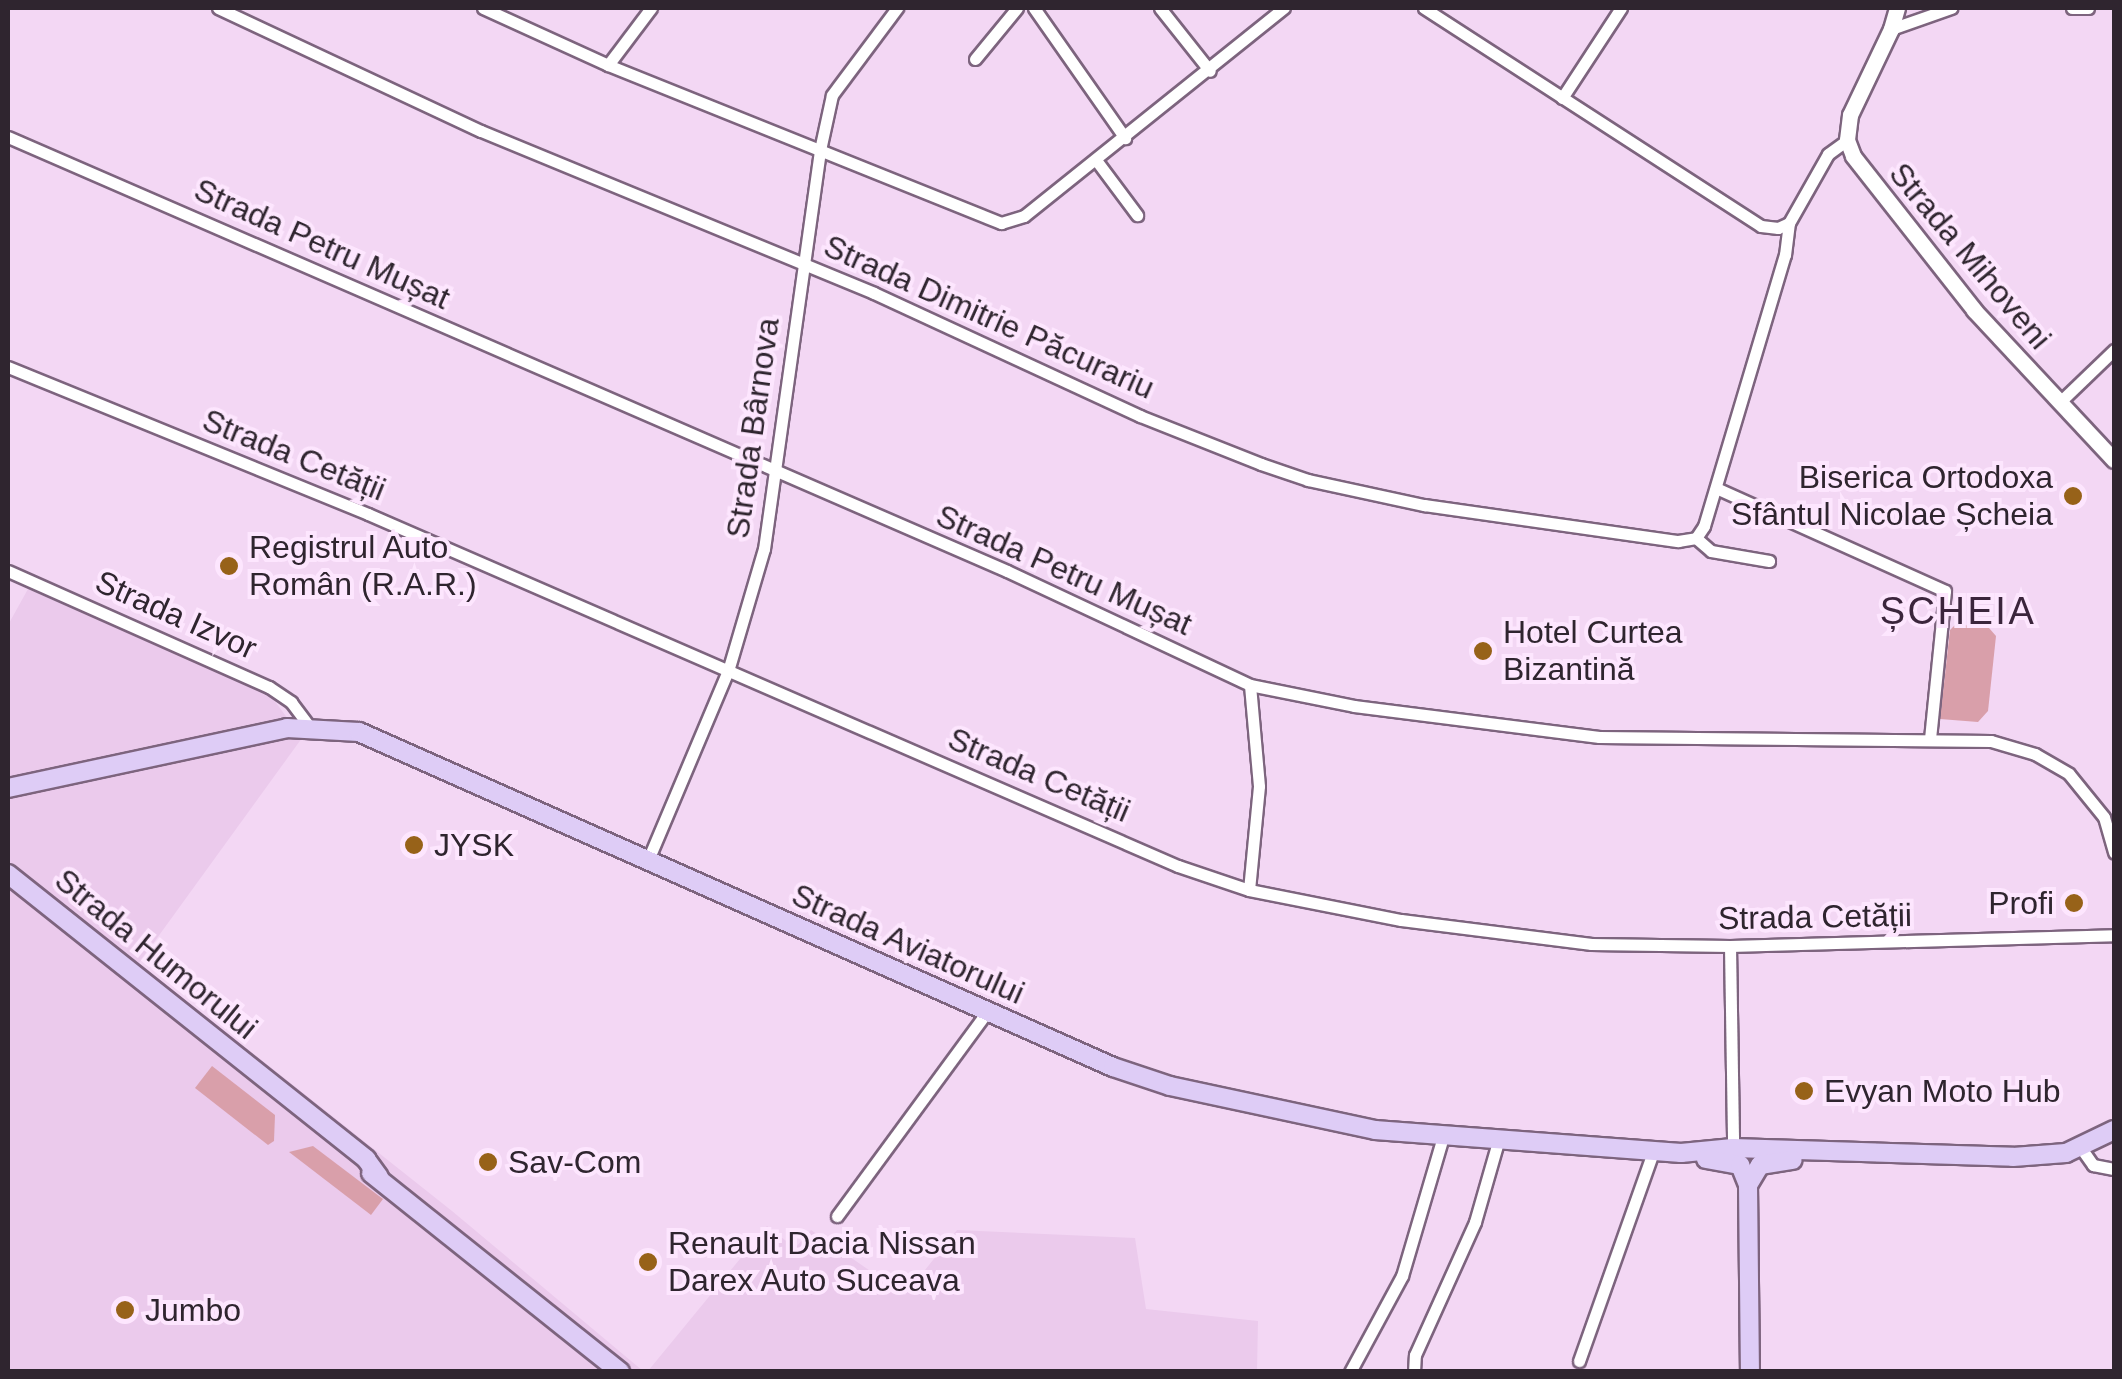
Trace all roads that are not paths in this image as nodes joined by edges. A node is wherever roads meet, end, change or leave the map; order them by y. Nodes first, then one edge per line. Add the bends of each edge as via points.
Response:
1 (218, 8) edge
2 (483, 8) edge
3 (651, 8) edge
4 (897, 8) edge
5 (1017, 8) edge
6 (1034, 8) edge
7 (1160, 8) edge
8 (1284, 8) edge
9 (1424, 8) edge
10 (1621, 8) edge
11 (1897, 8) edge
12 (1950, 8) edge
13 (2072, 8) edge
14 (2088, 8) edge
15 (512, 14) edge
16 (1891, 29) junction
17 (975, 59) dead end
18 (608, 65) junction
19 (1210, 70) junction
20 (1562, 98) junction
21 (8, 137) edge
22 (1125, 138) junction
23 (1847, 140) junction
24 (820, 150) junction
25 (1096, 160) junction
26 (1137, 215) dead end
27 (1789, 223) junction
28 (805, 265) junction
29 (2114, 350) edge
30 (8, 367) edge
31 (2060, 401) junction
32 (2114, 460) edge
33 (776, 474) junction
34 (1716, 488) junction
35 (1696, 538) junction
36 (1769, 561) dead end
37 (8, 571) edge
38 (728, 671) junction
39 (1250, 684) junction
40 (309, 726) junction
41 (1930, 738) junction
42 (8, 788) edge
43 (2114, 853) edge
44 (648, 860) junction
45 (10, 875) edge
46 (1249, 890) junction
47 (2114, 936) edge
48 (1730, 946) junction
49 (987, 1012) junction
50 (2114, 1130) edge
51 (1443, 1137) junction
52 (1498, 1142) junction
53 (1733, 1148) junction
54 (2080, 1148) junction
55 (1653, 1152) junction
56 (1681, 1154) junction
57 (1811, 1154) junction
58 (2114, 1169) edge
59 (1748, 1185) junction
60 (837, 1216) dead end
61 (1579, 1360) dead end
62 (620, 1372) edge
63 (1350, 1372) edge
64 (1414, 1372) edge
65 (1750, 1372) edge

1 - 28 street, Strada Dimitrie Păcurariu via 482,131
2 - 15 street
3 - 18 street
4 - 24 street, Strada Bârnova via 839,80
5 - 17 street
6 - 22 street
7 - 19 street
8 - 19 street
9 - 20 street
10 - 20 street
11 - 16 main road
12 - 16 street
13 - 14 street
15 - 18 street
16 - 23 main road via 1853,107
18 - 24 street
19 - 22 street
20 - 27 street via 1761,226
21 - 33 street, Strada Petru Mușat
22 - 25 street
23 - 27 street via 1828,154
23 - 31 main road, Strada Mihoveni via 1859,166 1942,271
24 - 25 street via 1001,224 1024,216
24 - 28 street, Strada Bârnova
25 - 26 street
27 - 34 street
28 - 33 street, Strada Bârnova
28 - 35 street, Strada Dimitrie Păcurariu via 1140,416 1308,480 1488,515 1678,542
29 - 31 street
30 - 38 street, Strada Cetății
31 - 32 main road, Strada Mihoveni
33 - 38 street, Strada Bârnova via 764,549
33 - 39 street, Strada Petru Mușat via 1008,571
34 - 35 street
34 - 41 street via 1945,592
35 - 36 street, Strada Dimitrie Păcurariu via 1711,550
37 - 40 street, Strada Izvor via 269,688
38 - 44 street, Strada Bârnova
38 - 46 street, Strada Cetății via 1178,866
39 - 41 street, Strada Petru Mușat via 1354,706 1599,737
39 - 46 street via 1258,786
40 - 42 main road, Strada Aviatorului
40 - 44 main road, Strada Aviatorului via 384,740
41 - 43 street, Strada Petru Mușat via 1991,741 2050,762 2090,794
44 - 49 main road, Strada Aviatorului
45 - 62 main road, Strada Humorului
46 - 48 street, Strada Cetății via 1515,937
47 - 48 street, Strada Cetății
48 - 53 street
49 - 51 main road, Strada Aviatorului via 1170,1086 1375,1130
49 - 60 street
50 - 54 main road
51 - 52 main road, Strada Aviatorului
51 - 63 street via 1409,1260
52 - 55 main road, Strada Aviatorului
52 - 64 street via 1476,1222 1414,1355
53 - 56 main road, Strada Aviatorului
53 - 57 main road, Strada Aviatorului
54 - 57 main road via 2013,1157
54 - 58 street via 2093,1164
55 - 56 main road, Strada Aviatorului
55 - 61 street
56 - 59 main road via 1734,1161
57 - 59 main road via 1760,1165
59 - 65 main road

